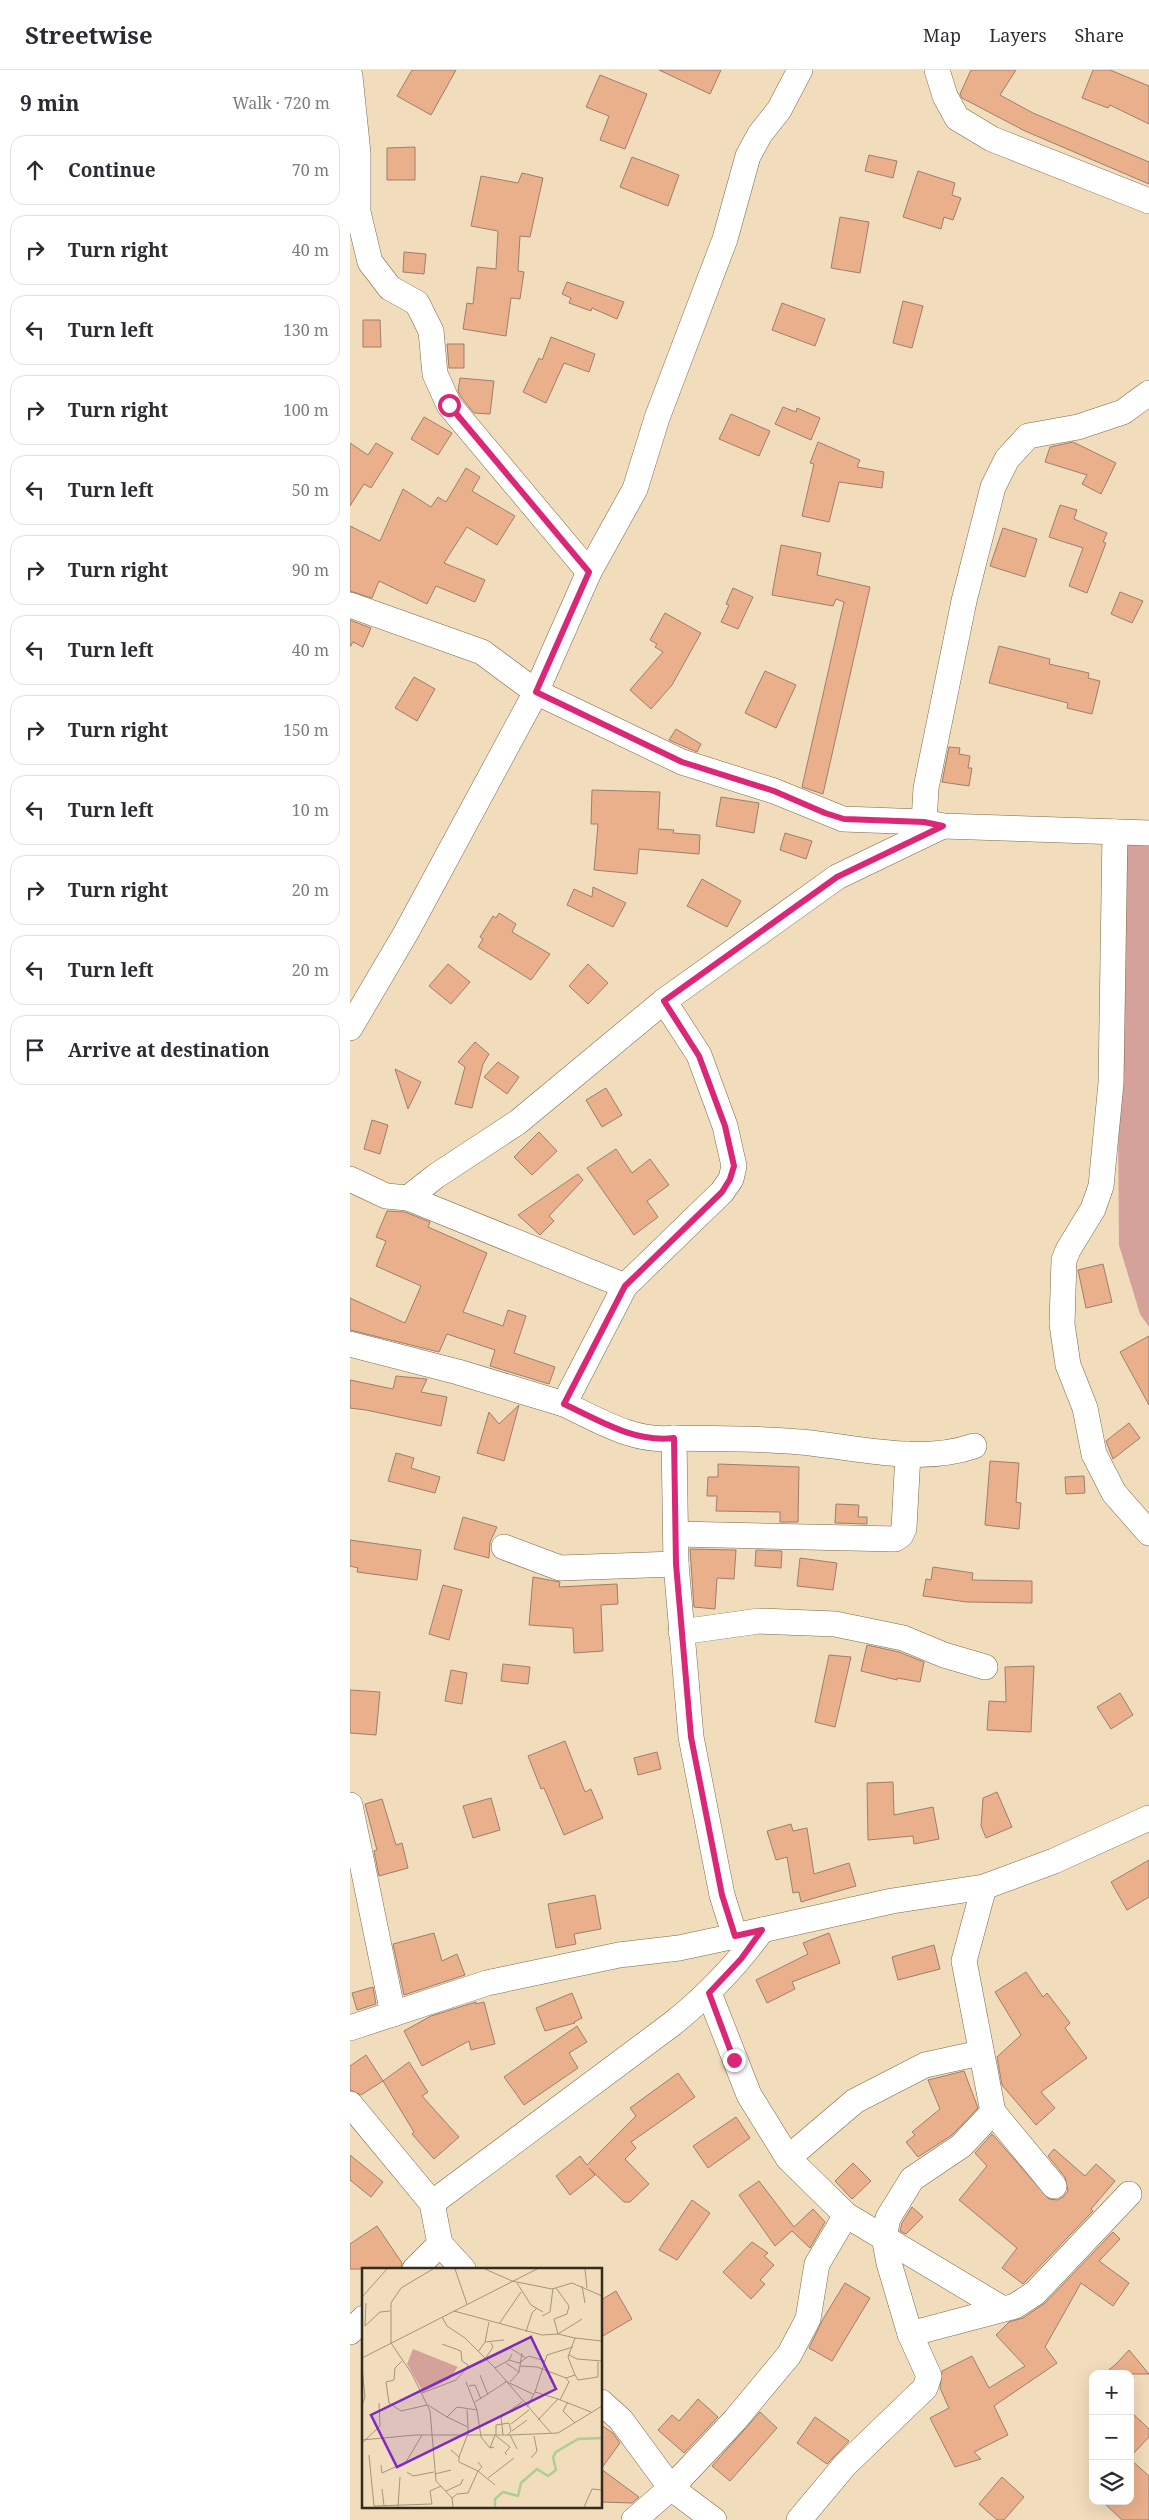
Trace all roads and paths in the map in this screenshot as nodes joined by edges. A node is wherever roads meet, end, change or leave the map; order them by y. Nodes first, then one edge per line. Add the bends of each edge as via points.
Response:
1 (800, 70) edge
2 (937, 70) edge
3 (350, 76) edge
4 (1149, 200) edge
5 (1149, 393) edge
6 (589, 572) junction
7 (350, 605) edge
8 (536, 692) junction
9 (934, 824) junction
10 (1115, 832) junction
11 (1149, 833) edge
12 (664, 1001) junction
13 (350, 1028) edge
14 (350, 1179) edge
15 (408, 1198) junction
16 (625, 1286) junction
17 (350, 1344) edge
18 (564, 1404) junction
19 (674, 1438) junction
20 (974, 1446) dead end
21 (908, 1454) junction
22 (1149, 1533) edge
23 (676, 1534) junction
24 (504, 1547) dead end
25 (676, 1564) junction
26 (681, 1632) junction
27 (985, 1667) dead end
28 (350, 1805) edge
29 (1149, 1818) edge
30 (984, 1887) junction
31 (762, 1930) junction
32 (735, 1936) junction
33 (709, 1993) junction
34 (393, 2014) junction
35 (350, 2028) edge
36 (980, 2053) junction
37 (350, 2104) edge
38 (993, 2112) junction
39 (788, 2158) junction
40 (1054, 2186) dead end
41 (1130, 2194) dead end
42 (432, 2203) junction
43 (846, 2215) junction
44 (884, 2238) junction
45 (440, 2244) junction
46 (416, 2268) edge
47 (462, 2268) edge
48 (1003, 2309) junction
49 (362, 2320) edge
50 (350, 2332) edge
51 (910, 2334) junction
52 (602, 2403) edge
53 (671, 2488) junction
54 (634, 2520) edge
55 (714, 2520) edge
56 (799, 2520) edge

1 - 6 street via 779,110 748,156 725,239 657,418 635,489
2 - 4 street via 945,96 957,118 992,140
3 - 6 street via 358,153 358,212 370,262 390,288 417,303 431,331 435,374 449,405
5 - 9 street via 1123,412 1078,427 1028,436 1007,459 993,487 964,601 926,788
6 - 8 street
7 - 8 street via 482,652
8 - 9 street via 682,762 774,791 825,813 844,819
8 - 13 street
9 - 10 street
9 - 12 street via 837,877
10 - 11 street
10 - 22 street via 1111,1083 1101,1186 1093,1209 1064,1260 1062,1324 1068,1364 1085,1408 1094,1454 1114,1493
12 - 15 street via 518,1122
12 - 16 street via 699,1056 725,1126 734,1166 722,1192
14 - 15 street via 386,1196
15 - 16 street
16 - 18 street
17 - 18 street
18 - 19 street via 613,1427 649,1439
19 - 21 street via 798,1442
19 - 23 street
20 - 21 street via 942,1454
21 - 23 street via 904,1528 895,1539
23 - 25 street
24 - 25 street via 560,1568
25 - 26 street
26 - 27 street via 759,1621 835,1624 902,1638
26 - 32 street via 691,1737 722,1895
28 - 34 street
29 - 30 street via 1054,1861
30 - 31 street via 892,1901
30 - 36 street via 964,1961
31 - 32 street
31 - 33 street via 741,1959
32 - 34 street via 679,1948 619,1955 487,1983
33 - 39 street via 748,2095
33 - 42 street
34 - 35 street
36 - 38 street
36 - 39 street via 924,2065 856,2101
37 - 42 street
38 - 40 street
38 - 44 street via 960,2146 912,2179 888,2218
39 - 43 street
41 - 48 street via 1035,2293 1015,2306
42 - 45 street
43 - 44 street
43 - 53 street via 816,2264 808,2319 789,2354 735,2420
44 - 48 street
44 - 51 street
45 - 46 street
45 - 47 street
48 - 51 street
49 - 50 street
51 - 56 street via 929,2376 925,2388 845,2466
52 - 53 street via 621,2420
53 - 54 street
53 - 55 street

